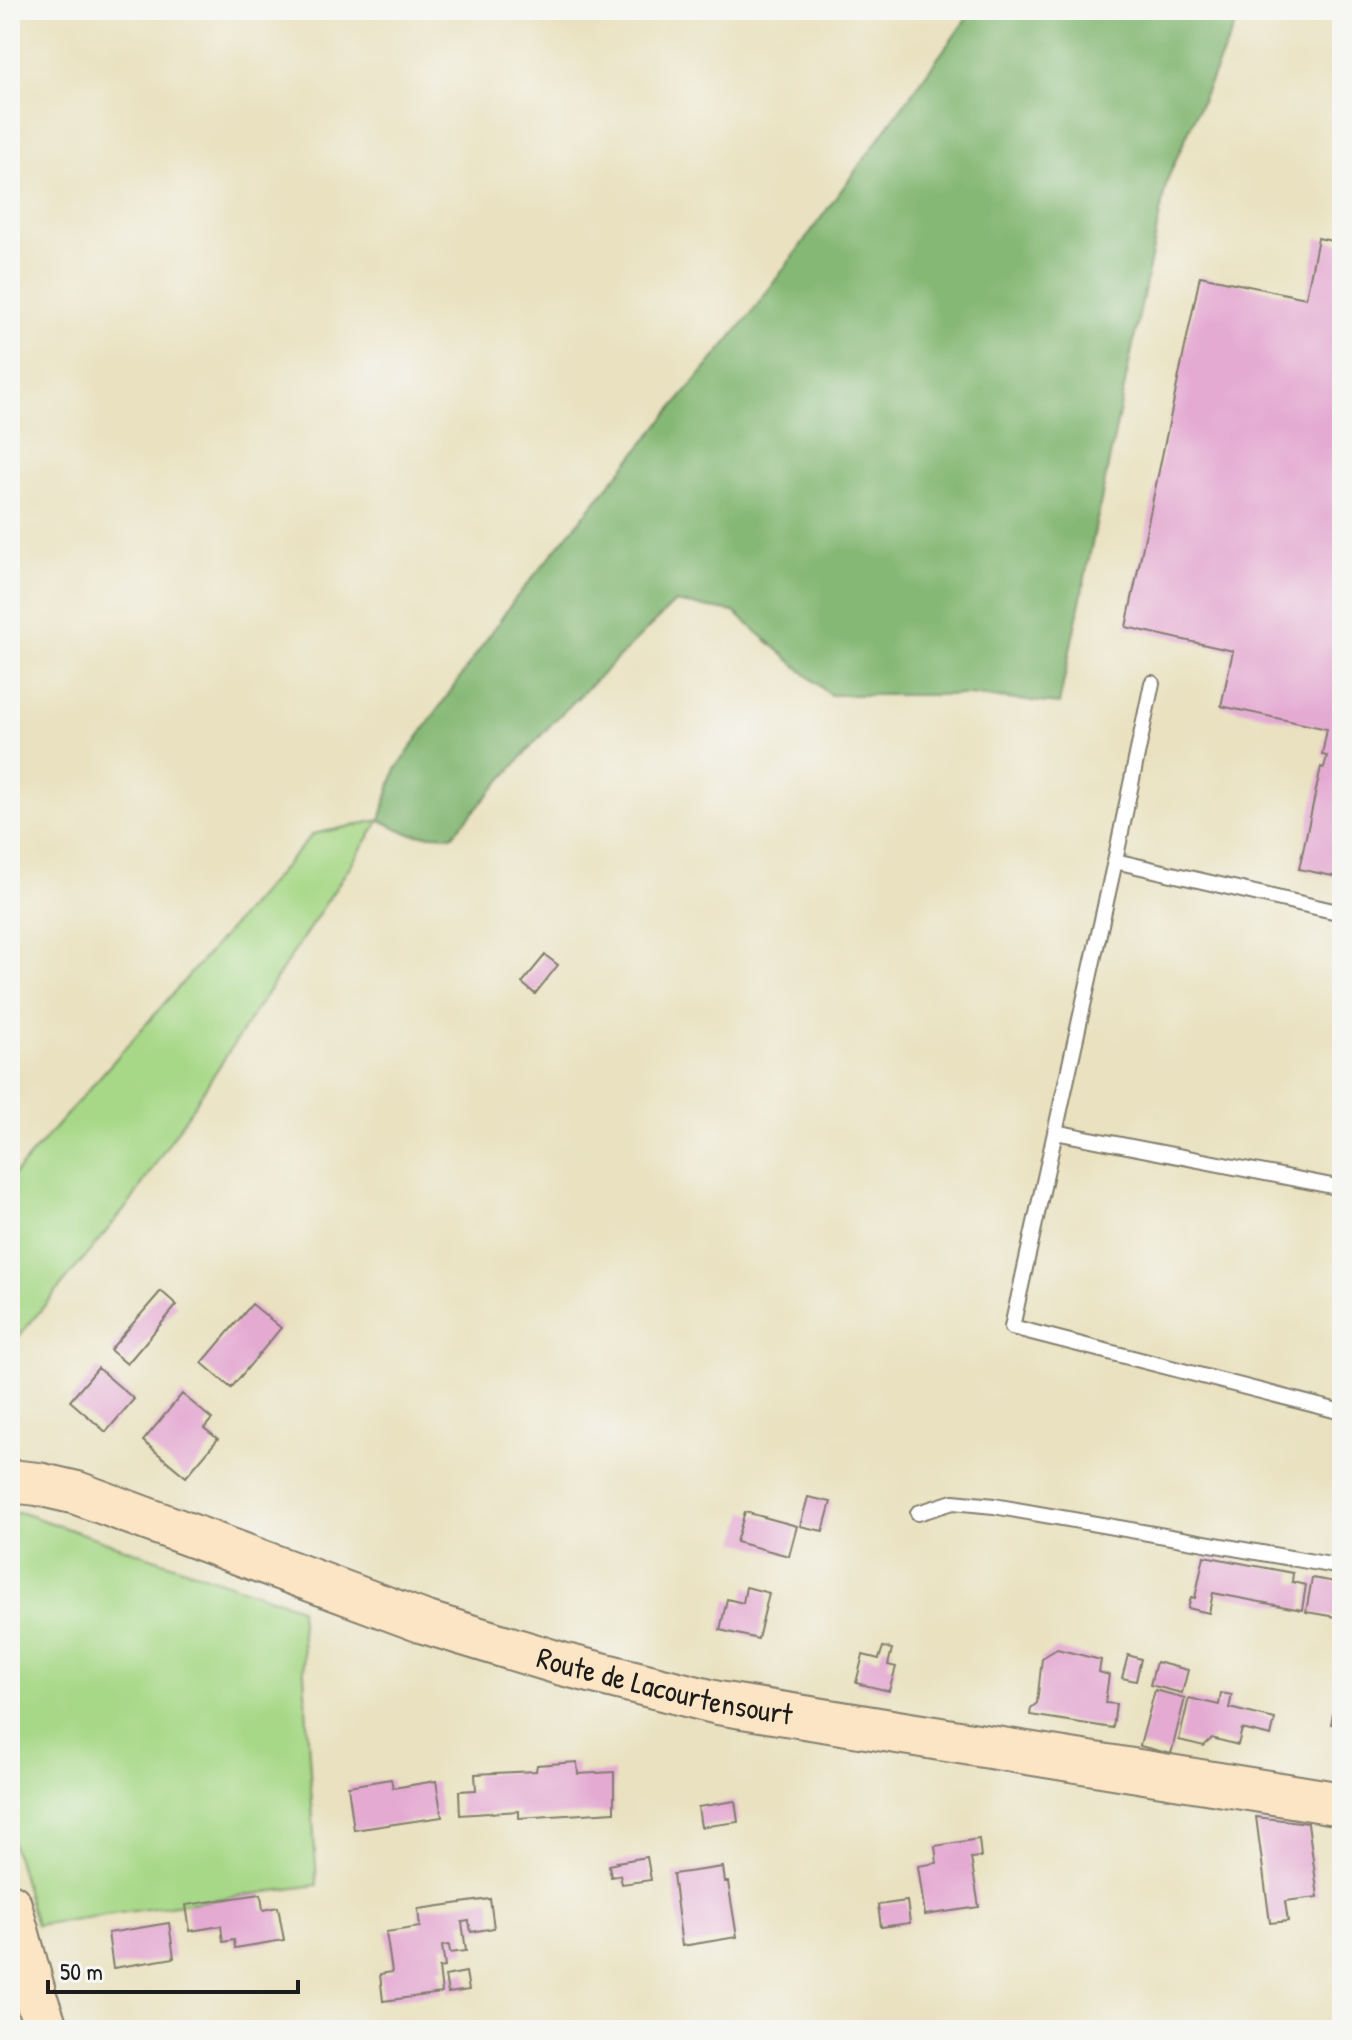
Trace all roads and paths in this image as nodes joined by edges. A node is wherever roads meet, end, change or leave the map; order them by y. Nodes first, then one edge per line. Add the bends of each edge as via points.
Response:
1 (1152, 683) dead end
2 (1115, 861) junction
3 (1342, 913) edge
4 (1055, 1132) junction
5 (1342, 1188) edge
6 (1342, 1412) edge
7 (10, 1481) edge
8 (918, 1513) dead end
9 (1342, 1567) edge
10 (1342, 1804) edge
11 (10, 1905) edge
12 (47, 2030) edge

1 - 2 lane
2 - 3 lane
2 - 4 lane
4 - 5 lane
4 - 6 lane via 1012,1327
7 - 10 main road, Route de Lacourtensourt via 77,1493 424,1622 718,1703
8 - 9 lane via 953,1502 994,1506
11 - 12 main road

